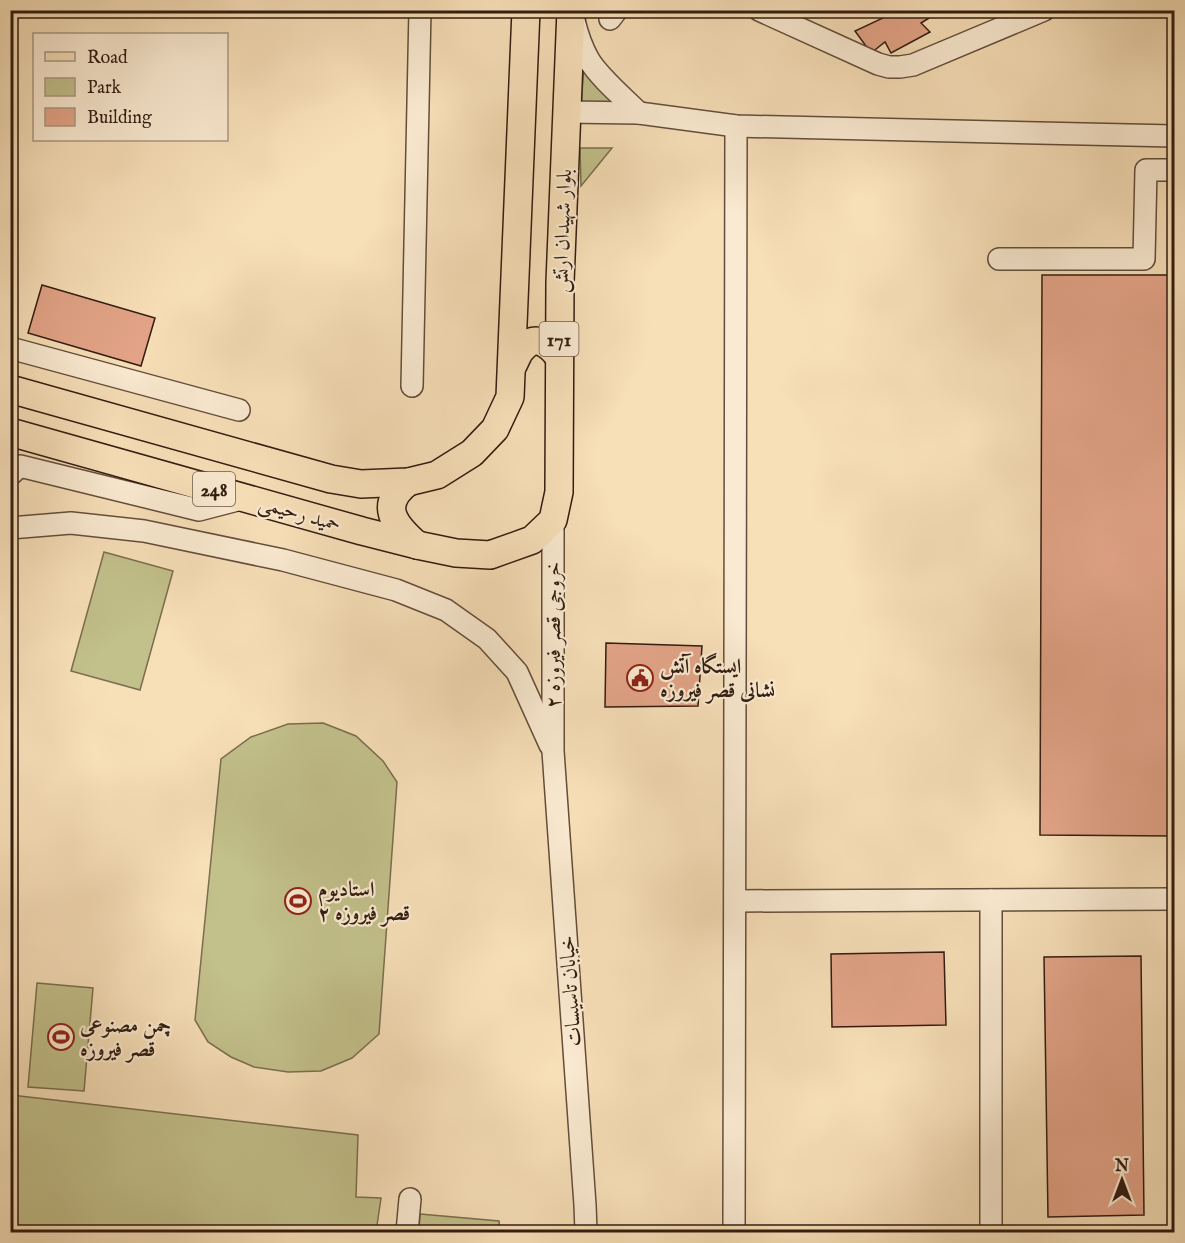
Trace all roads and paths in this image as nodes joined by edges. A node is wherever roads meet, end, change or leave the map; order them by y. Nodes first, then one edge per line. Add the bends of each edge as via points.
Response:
1 (420, 10) edge
2 (526, 10) edge
3 (571, 10) edge
4 (759, 10) edge
5 (1044, 10) edge
6 (566, 112) junction
7 (639, 113) junction
8 (736, 126) junction
9 (1174, 136) edge
10 (1174, 170) edge
11 (999, 260) dead end
12 (10, 348) edge
13 (560, 357) junction
14 (513, 365) junction
15 (412, 386) dead end
16 (10, 389) edge
17 (239, 410) dead end
18 (10, 432) edge
19 (14, 468) edge
20 (408, 482) junction
21 (245, 498) junction
22 (553, 520) junction
23 (10, 528) edge
24 (417, 545) junction
25 (553, 751) junction
26 (1174, 899) edge
27 (991, 900) junction
28 (736, 901) junction
29 (410, 1199) dead end
30 (407, 1233) edge
31 (586, 1233) edge
32 (734, 1233) edge
33 (991, 1233) edge

1 - 15 street
2 - 14 main road, 171
3 - 6 main road, بلوار شهیدان ارتش / 171
3 - 7 street via 590,62
4 - 5 street via 878,64 900,67 926,60
6 - 7 street
6 - 13 main road, بلوار شهیدان ارتش / 171
7 - 8 street
8 - 9 street
8 - 28 street
10 - 11 street via 1146,170 1144,260
12 - 17 street
13 - 14 main road via 540,341 522,348
13 - 22 main road, بلوار شهیدان ارتش / 171 via 559,492
14 - 20 main road, 171 via 510,397 495,429 472,453 437,474
16 - 20 main road, حمید رحیمی / 248 via 331,479 361,484
18 - 21 main road, حمید رحیمی / 248
19 - 21 street via 199,510
20 - 24 main road via 399,488 390,510 404,534
21 - 24 main road, حمید رحیمی / 248
22 - 24 main road via 532,540 490,555
22 - 25 street, خروجی قصر فیروزه ۲
23 - 25 street via 71,523 144,531 283,560 396,590 446,610 487,639 517,672
25 - 31 street, خیابان تاسیسات
26 - 27 street
27 - 28 street
27 - 33 street
28 - 32 street
29 - 30 street

